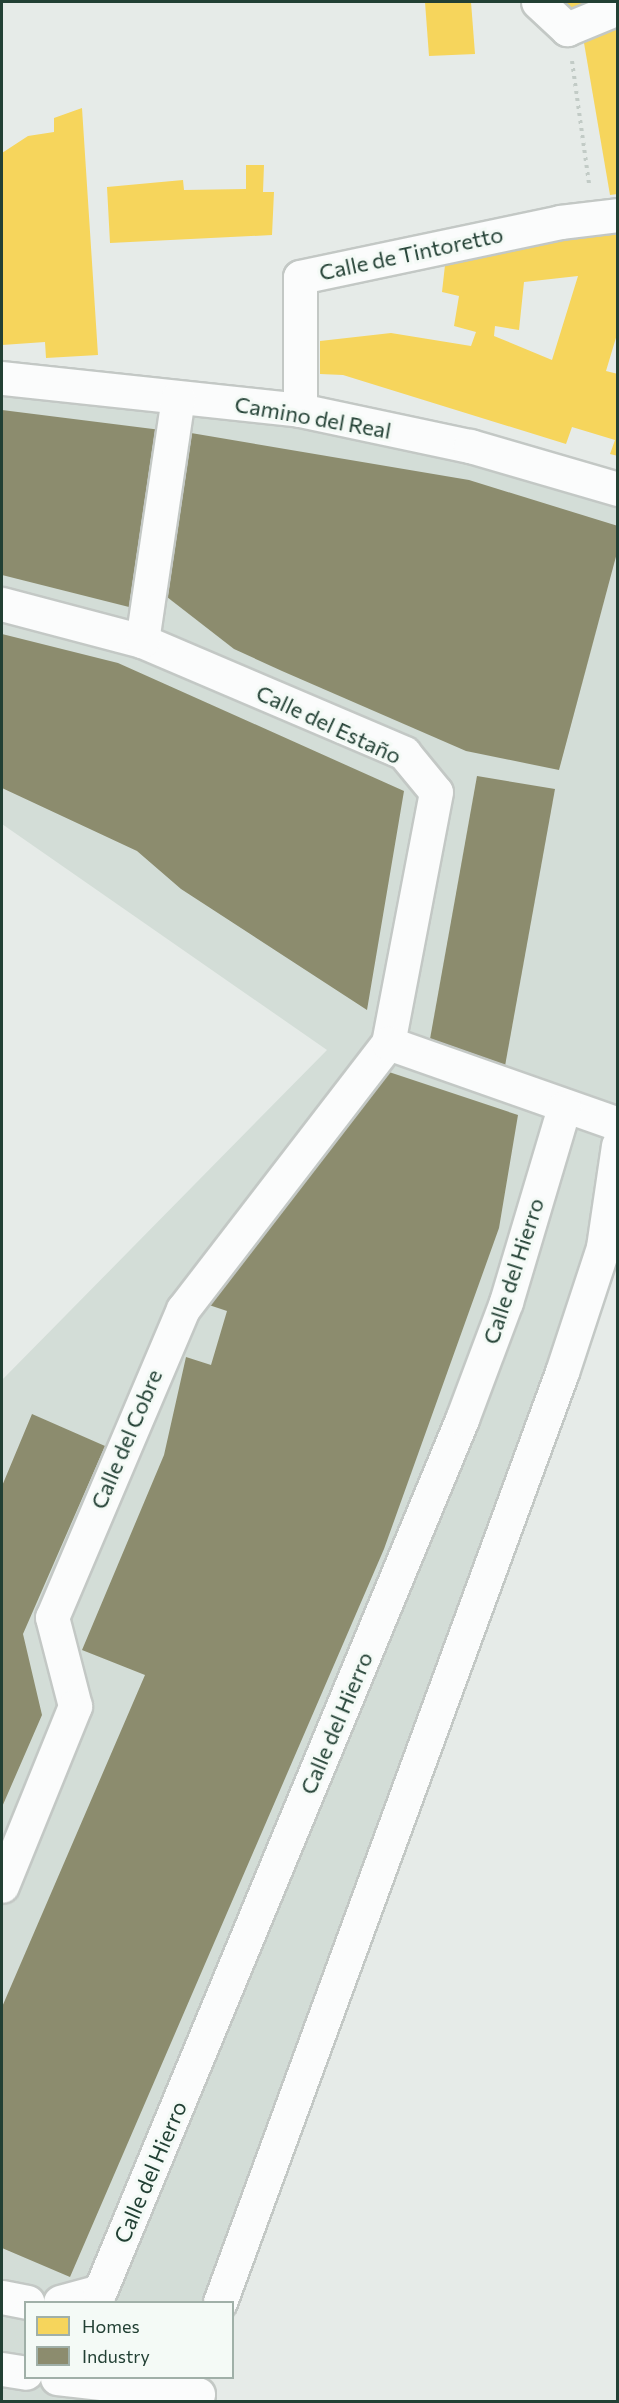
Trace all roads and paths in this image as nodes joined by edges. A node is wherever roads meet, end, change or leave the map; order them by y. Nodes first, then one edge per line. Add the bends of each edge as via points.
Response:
1 (538, 2) edge
2 (618, 8) edge
3 (567, 29) junction
4 (606, 216) edge
5 (2, 378) edge
6 (178, 398) junction
7 (300, 410) junction
8 (618, 489) edge
9 (2, 604) edge
10 (142, 641) junction
11 (388, 1042) junction
12 (564, 1107) junction
13 (618, 1124) edge
14 (618, 1145) edge
15 (2, 1886) edge
16 (2, 2297) edge
17 (24, 2301) edge
18 (64, 2301) edge
19 (220, 2301) edge
20 (2, 2369) edge
21 (24, 2373) edge
22 (68, 2379) edge
23 (200, 2391) edge

1 - 3 street
2 - 3 street
3 - 4 path
4 - 7 street, Calle de Tintoretto via 300,277
5 - 6 street, Camino del Real
6 - 7 street, Camino del Real
6 - 10 street
7 - 8 street, Camino del Real via 470,446
9 - 10 street, Calle del Estaño
10 - 11 street, Calle del Estaño via 404,753 436,792
11 - 12 street
11 - 15 street, Calle del Cobre via 183,1309 52,1617 75,1706
12 - 13 street
12 - 18 street, Calle del Hierro via 506,1302 462,1419 100,2292
14 - 19 street via 603,1247 562,1371
16 - 17 street
20 - 21 street
22 - 23 street

